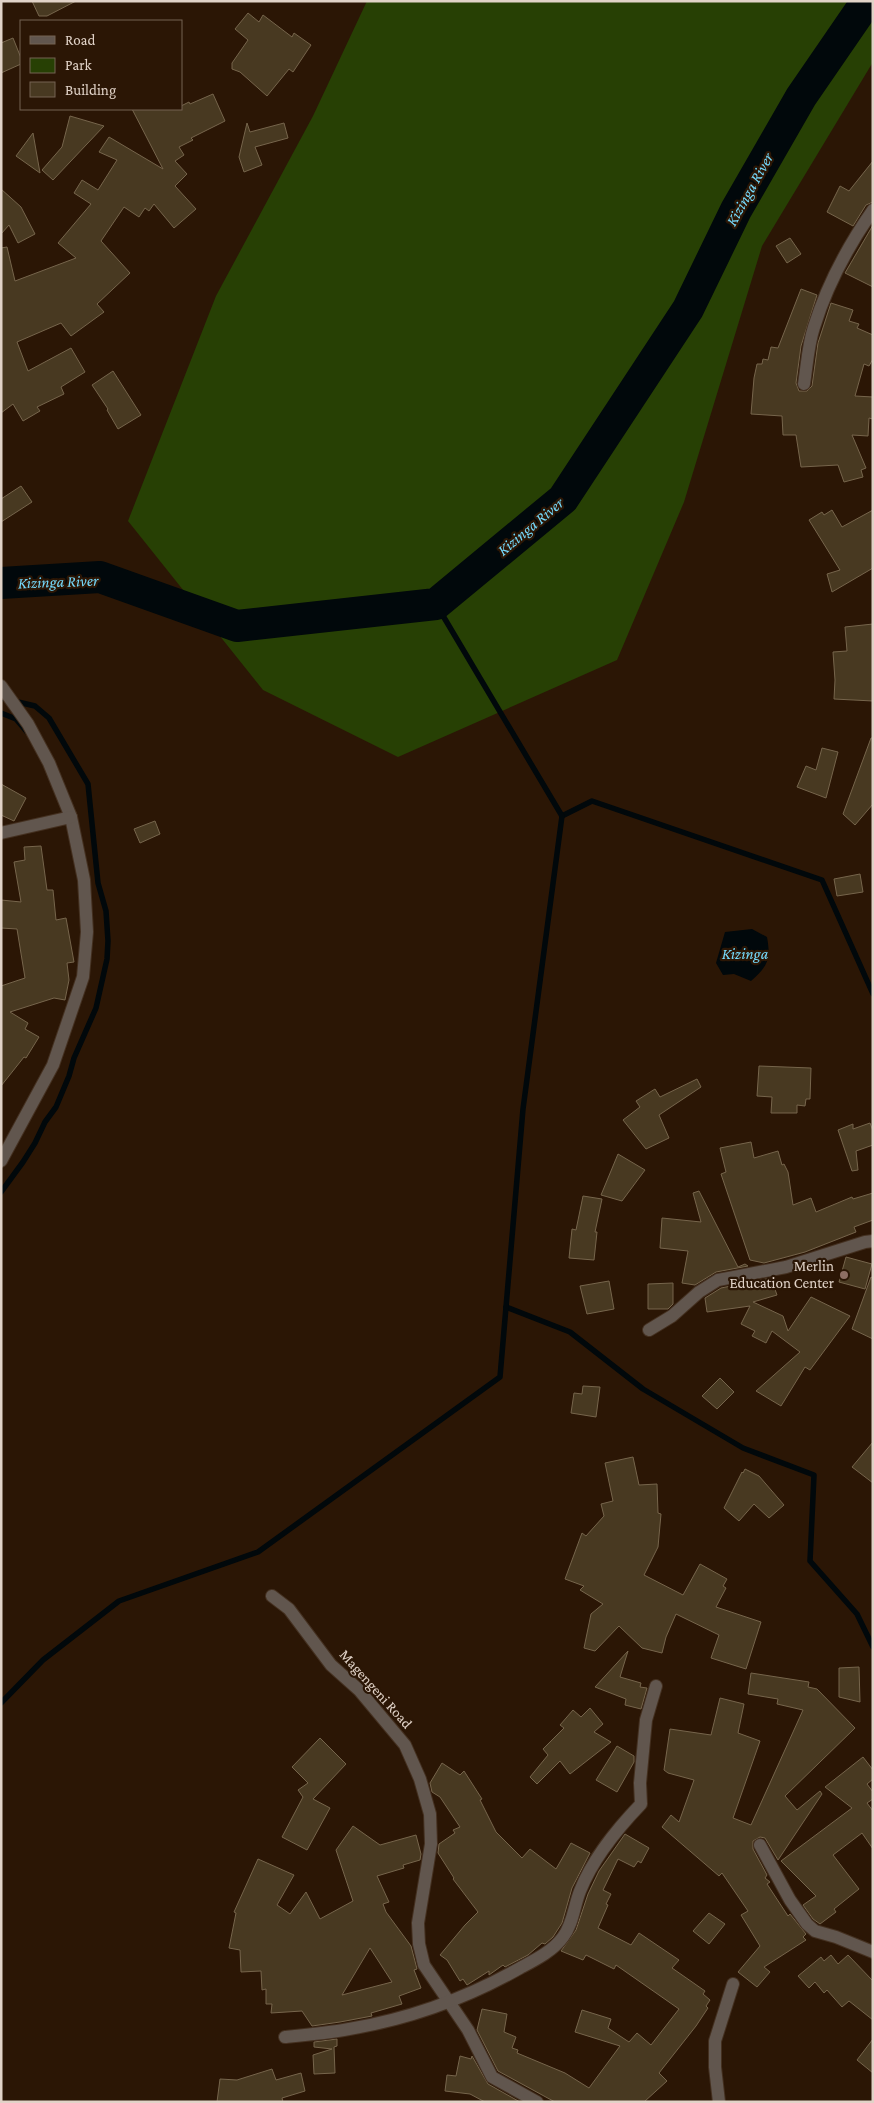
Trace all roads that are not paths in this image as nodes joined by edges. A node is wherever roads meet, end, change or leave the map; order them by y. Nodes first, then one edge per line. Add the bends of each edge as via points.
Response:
1 (873, 210) edge
2 (804, 384) dead end
3 (1, 686) edge
4 (71, 817) junction
5 (1, 834) edge
6 (1, 1160) edge
7 (873, 1242) edge
8 (649, 1330) dead end
9 (272, 1596) dead end
10 (656, 1686) dead end
11 (760, 1845) dead end
12 (873, 1952) edge
13 (733, 1984) dead end
14 (449, 2002) junction
15 (285, 2037) dead end
16 (537, 2102) edge
17 (719, 2102) edge

1 - 2 street via 852,241 813,328
3 - 4 street via 41,747
4 - 5 street
4 - 6 street via 84,880 87,932 83,977 52,1065
7 - 8 street via 786,1267 718,1280
9 - 14 street, Magengeni Road via 289,1609 331,1665 385,1720 405,1746 420,1779 430,1814 431,1844 418,1924 419,1944 424,1965
10 - 14 street via 646,1720 641,1804 616,1830 589,1874 564,1936 556,1946 524,1966
11 - 12 street via 807,1924 815,1931
13 - 17 street via 715,2041
14 - 15 street via 349,2029
14 - 16 street, Magengeni Road via 468,2030 492,2077

